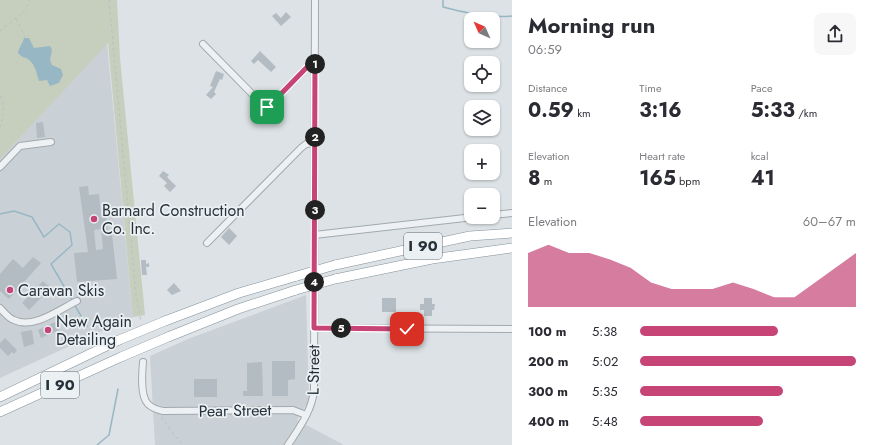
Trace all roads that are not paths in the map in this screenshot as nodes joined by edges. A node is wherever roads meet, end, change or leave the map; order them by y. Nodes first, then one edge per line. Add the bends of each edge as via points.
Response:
1 (315, 0) edge
2 (203, 44) dead end
3 (315, 59) junction
4 (51, 142) dead end
5 (315, 143) junction
6 (0, 167) edge
7 (512, 213) edge
8 (500, 214) edge
9 (464, 218) edge
10 (512, 232) edge
11 (314, 235) junction
12 (207, 243) dead end
13 (512, 248) edge
14 (77, 301) dead end
15 (0, 308) edge
16 (314, 328) junction
17 (512, 329) edge
18 (143, 362) dead end
19 (0, 397) edge
20 (0, 412) edge
21 (306, 414) junction
22 (288, 445) edge

1 - 3 street, L Street
2 - 3 street via 265,107 270,105
3 - 5 street, L Street
4 - 6 street via 20,146
5 - 11 street, L Street
5 - 12 street via 300,148
7 - 8 street
9 - 11 street
10 - 19 highway, I 90, bridge via 470,236 335,265 239,293 119,340
11 - 16 street, L Street
13 - 20 highway, I 90, bridge via 432,259 335,279 296,290 238,309 168,337
14 - 15 street via 39,320 24,323 15,321
16 - 17 street
16 - 21 street, L Street via 313,401
18 - 21 street, Pear Street via 142,383 146,403 156,409 293,410
21 - 22 street, L Street

